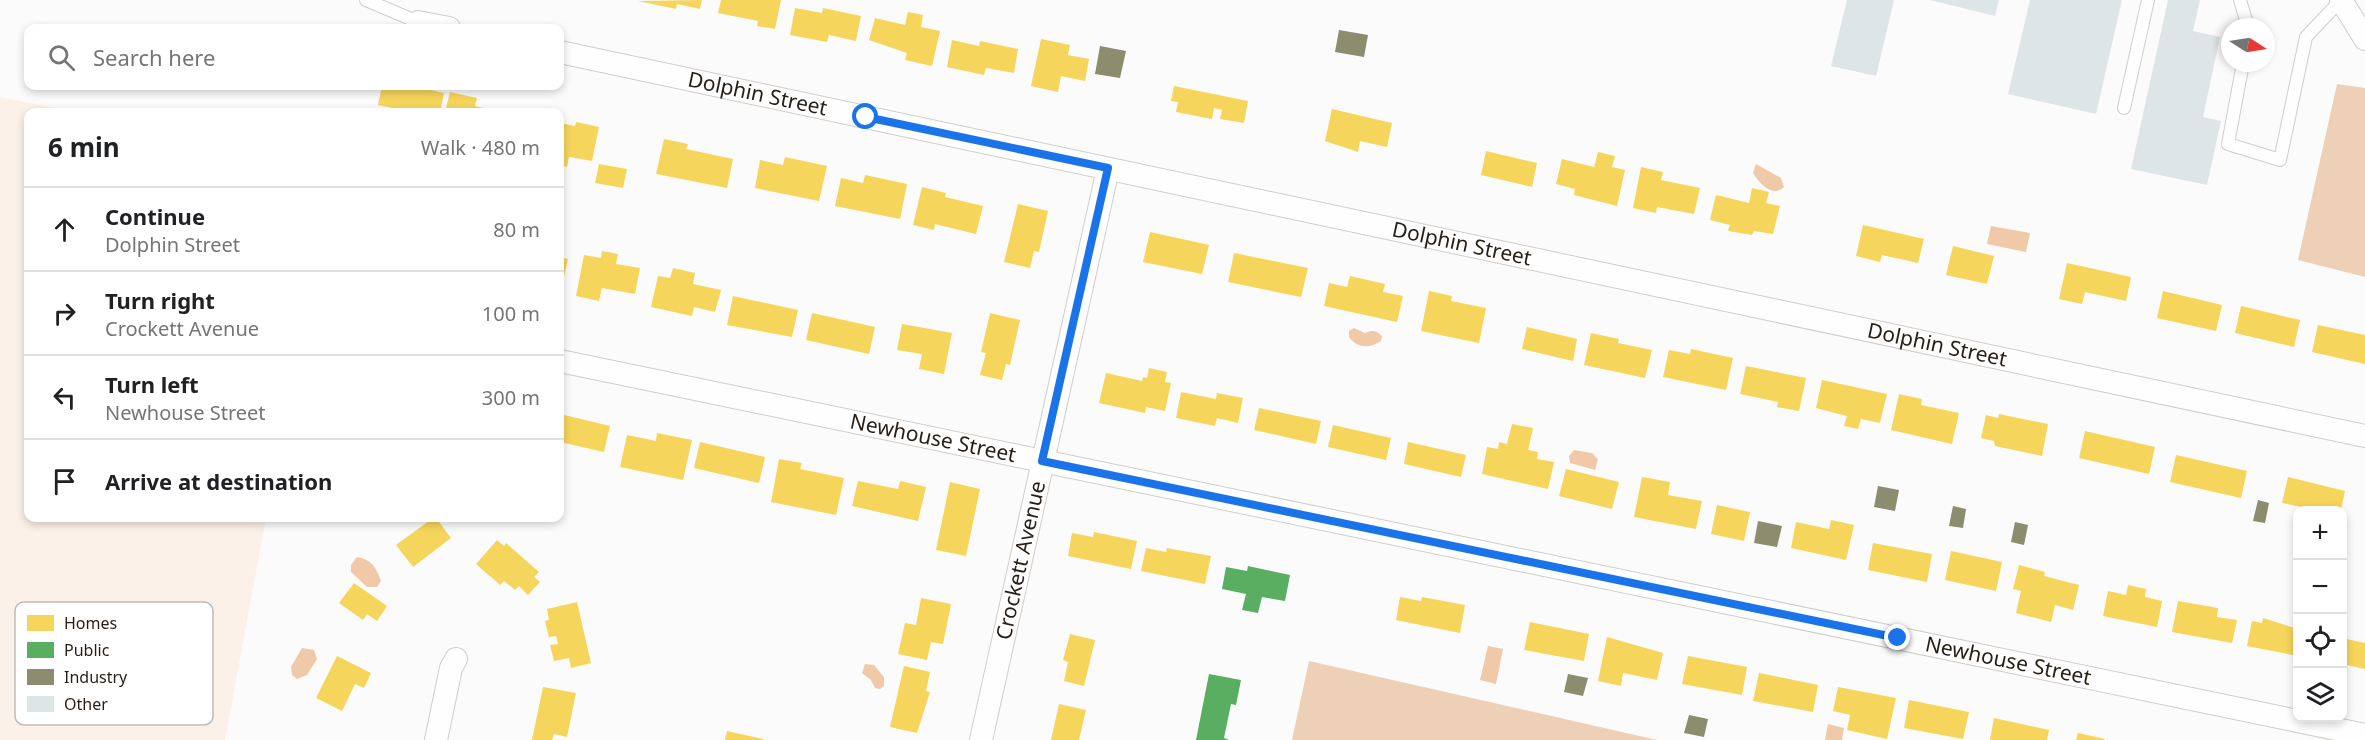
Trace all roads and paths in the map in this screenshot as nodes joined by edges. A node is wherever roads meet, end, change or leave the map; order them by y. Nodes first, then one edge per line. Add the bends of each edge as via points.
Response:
1 (366, 0) edge
2 (2148, 0) edge
3 (2240, 0) edge
4 (2341, 0) edge
5 (2245, 18) edge
6 (418, 22) joint
7 (428, 24) edge
8 (2365, 39) edge
9 (564, 53) edge
10 (2241, 72) edge
11 (2124, 108) dead end
12 (1108, 168) junction
13 (564, 362) edge
14 (2365, 436) edge
15 (1042, 461) junction
16 (456, 659) dead end
17 (2365, 735) edge
18 (436, 740) edge
19 (981, 740) edge

1 - 6 lane
2 - 11 lane
3 - 5 lane
4 - 8 street
4 - 10 lane via 2306,37 2280,160 2228,144
6 - 7 street
9 - 12 street, Dolphin Street
12 - 14 street, Dolphin Street
12 - 15 street, Crockett Avenue
13 - 15 street, Newhouse Street
15 - 17 street, Newhouse Street
15 - 19 street, Crockett Avenue
16 - 18 street

